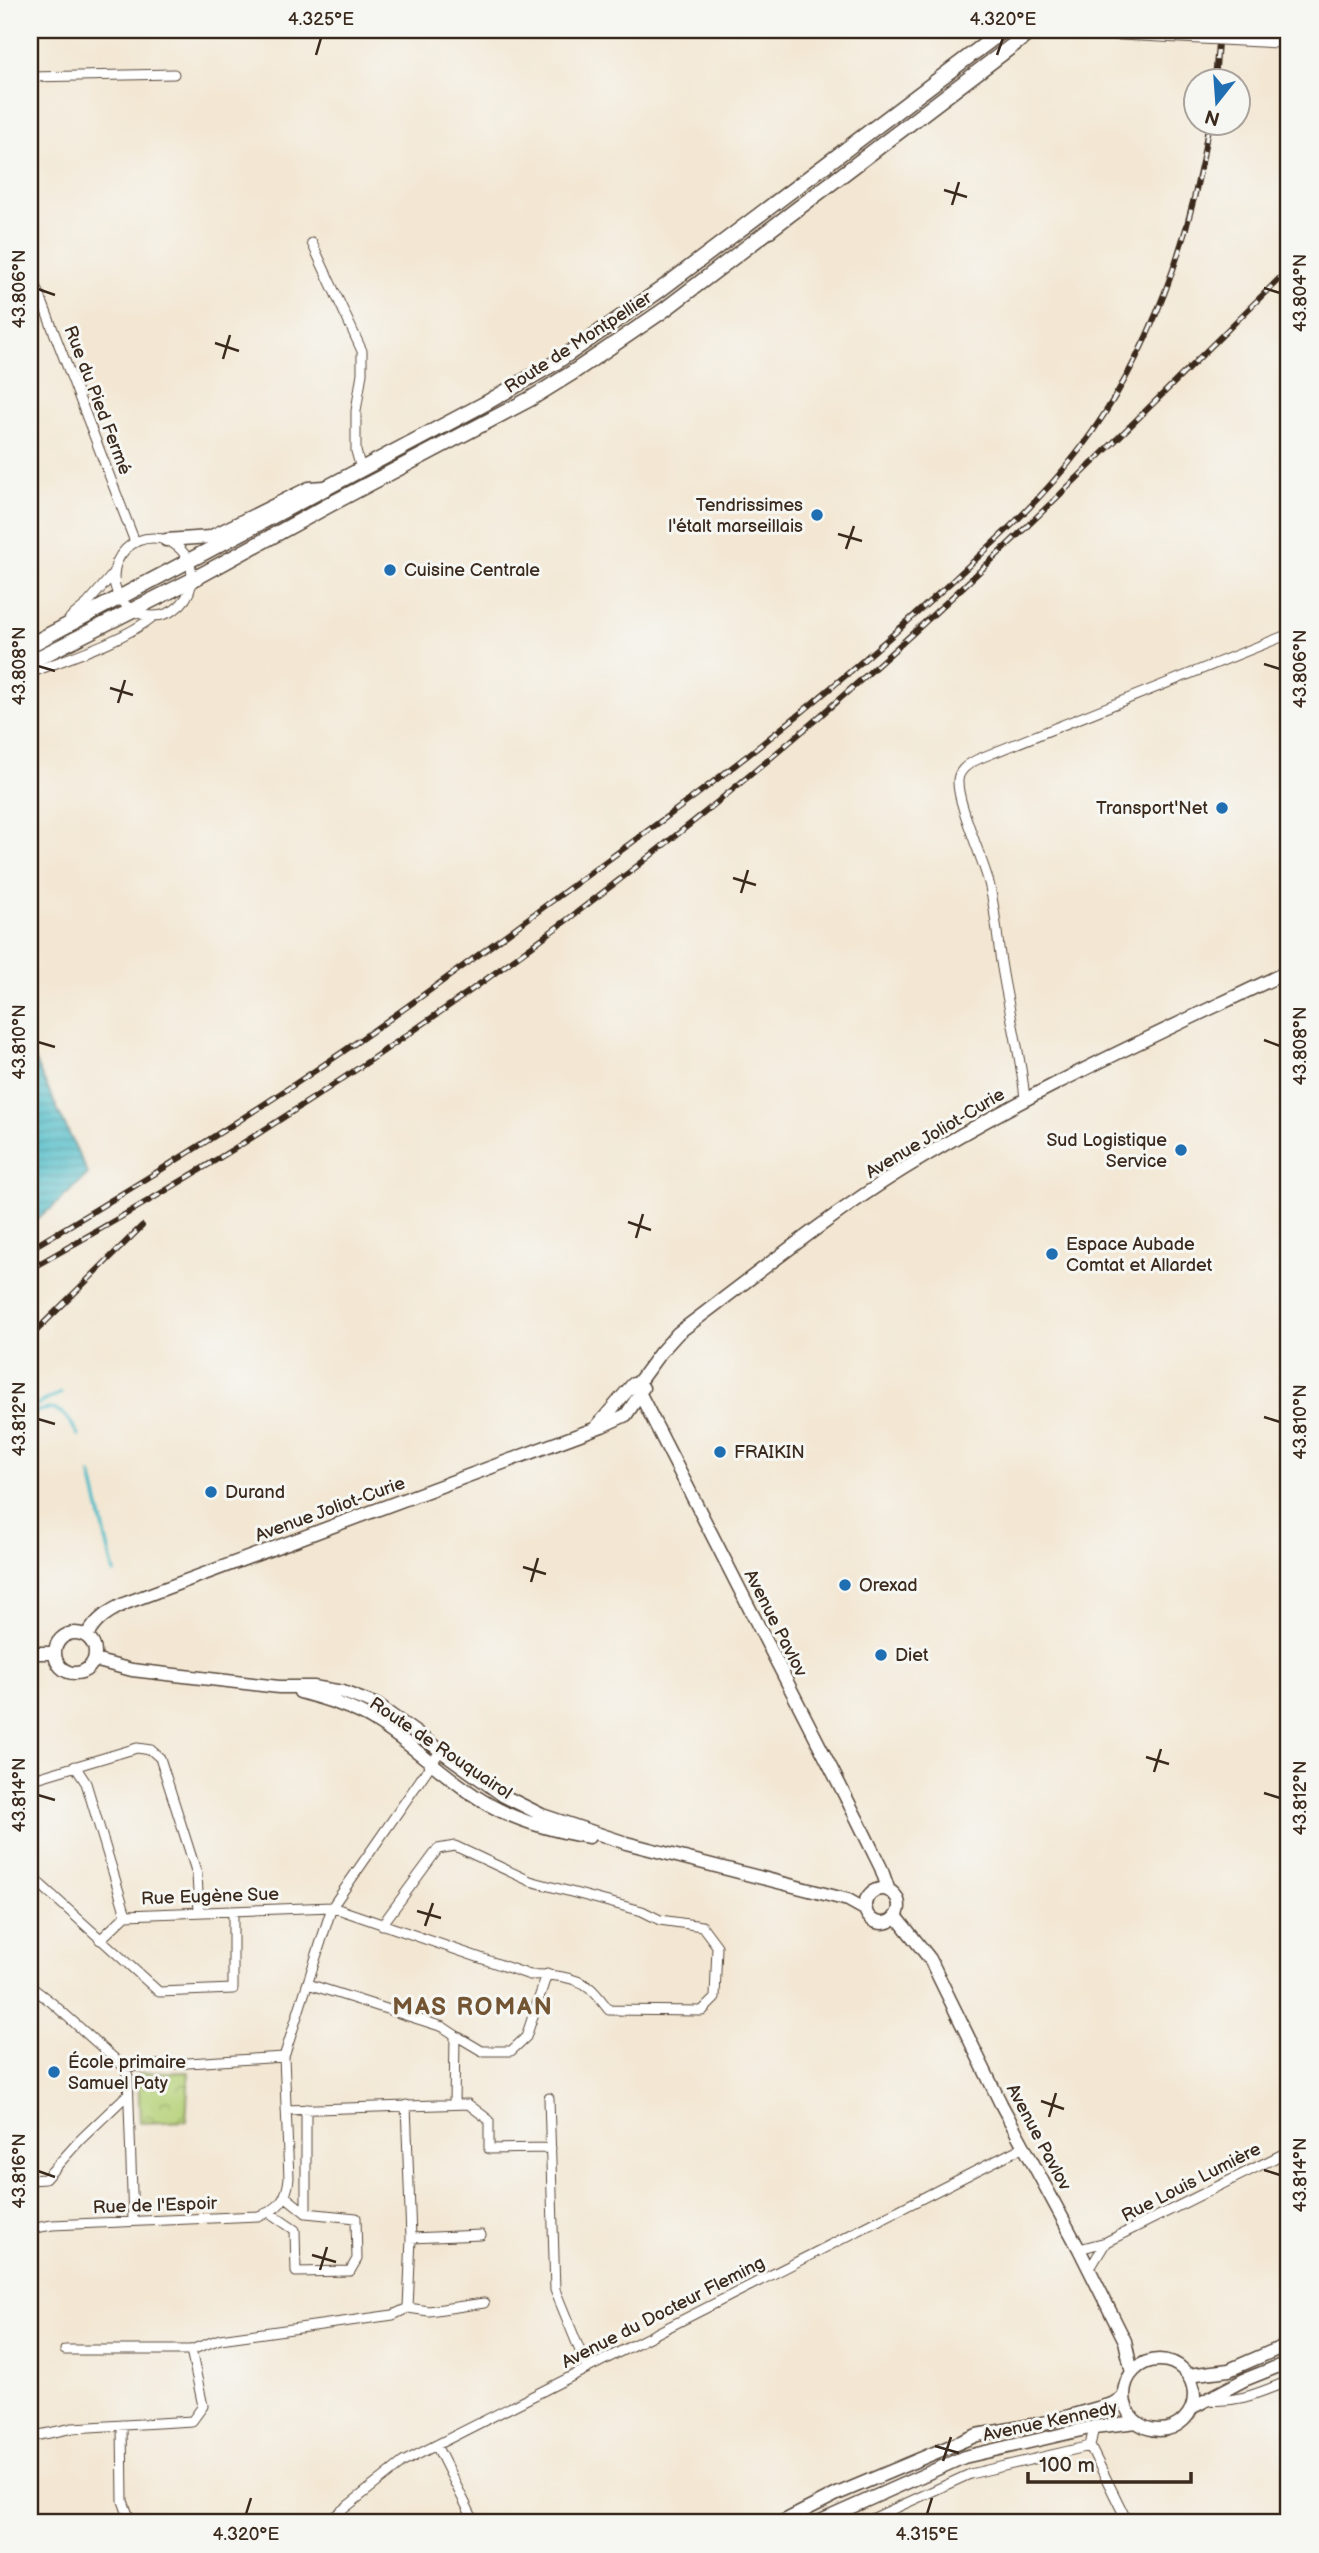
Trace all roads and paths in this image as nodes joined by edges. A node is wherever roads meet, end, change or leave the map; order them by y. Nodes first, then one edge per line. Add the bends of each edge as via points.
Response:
1 (1004, 30) edge
2 (1033, 30) edge
3 (1111, 30) edge
4 (1289, 39) edge
5 (174, 74) dead end
6 (30, 77) edge
7 (312, 243) dead end
8 (30, 270) edge
9 (361, 469) junction
10 (329, 486) junction
11 (166, 540) junction
12 (135, 542) junction
13 (189, 561) junction
14 (115, 572) junction
15 (192, 580) junction
16 (120, 597) junction
17 (133, 610) junction
18 (154, 616) junction
19 (54, 631) junction
20 (1289, 634) edge
21 (30, 645) edge
22 (30, 662) edge
23 (30, 673) edge
24 (1289, 971) edge
25 (1025, 1099) junction
26 (636, 1392) junction
27 (87, 1636) junction
28 (30, 1653) edge
29 (55, 1653) junction
30 (94, 1660) junction
31 (279, 1687) junction
32 (441, 1750) junction
33 (432, 1763) junction
34 (75, 1766) junction
35 (30, 1780) edge
36 (626, 1843) junction
37 (30, 1875) edge
38 (880, 1892) junction
39 (848, 1900) junction
40 (332, 1907) junction
41 (233, 1910) junction
42 (866, 1910) junction
43 (199, 1912) junction
44 (126, 1914) junction
45 (892, 1919) junction
46 (382, 1925) junction
47 (100, 1940) junction
48 (547, 1974) junction
49 (308, 1984) junction
50 (30, 1986) edge
51 (455, 2035) junction
52 (284, 2057) junction
53 (124, 2067) junction
54 (127, 2095) junction
55 (550, 2098) dead end
56 (454, 2104) junction
57 (406, 2105) junction
58 (306, 2109) junction
59 (286, 2110) junction
60 (1025, 2146) junction
61 (551, 2148) junction
62 (1289, 2151) edge
63 (30, 2180) edge
64 (286, 2197) junction
65 (270, 2213) junction
66 (306, 2213) junction
67 (133, 2221) junction
68 (30, 2229) edge
69 (481, 2235) dead end
70 (411, 2238) junction
71 (1106, 2242) junction
72 (1079, 2249) junction
73 (1089, 2270) junction
74 (484, 2303) dead end
75 (408, 2308) junction
76 (1125, 2341) junction
77 (1289, 2344) edge
78 (65, 2350) dead end
79 (191, 2350) junction
80 (1152, 2360) junction
81 (1289, 2362) edge
82 (587, 2368) junction
83 (1132, 2373) junction
84 (1188, 2375) junction
85 (1289, 2381) edge
86 (1124, 2397) junction
87 (1208, 2400) junction
88 (1193, 2407) junction
89 (1137, 2422) junction
90 (122, 2425) junction
91 (1094, 2427) junction
92 (30, 2437) edge
93 (436, 2445) junction
94 (1090, 2445) junction
95 (131, 2523) edge
96 (326, 2523) edge
97 (475, 2523) edge
98 (780, 2523) edge
99 (816, 2523) edge
100 (863, 2523) edge
101 (1128, 2523) edge

1 - 9 main road, Route de Montpellier via 660,290 555,363
2 - 15 main road, Route de Montpellier via 664,310 572,373 530,400
3 - 4 highway, bridge
5 - 6 street
7 - 9 street via 362,351 356,411
8 - 12 street, Rue du Pied Fermé
9 - 10 main road, Route de Montpellier
10 - 11 street via 309,488 210,537
10 - 13 main road, Route de Montpellier
11 - 12 street
11 - 13 street
12 - 14 street via 123,552
13 - 15 street
13 - 16 main road, Route de Montpellier
14 - 16 street
14 - 19 street via 87,604
15 - 17 main road, Route de Montpellier
15 - 18 street via 178,607
16 - 17 street
16 - 19 main road, Route de Montpellier
17 - 18 street
17 - 22 main road, Route de Montpellier
18 - 23 street via 115,638
19 - 21 main road, Route de Montpellier
20 - 25 street via 983,757 960,774 959,788 992,897
24 - 25 street, Avenue Joliot-Curie
25 - 26 street, Avenue Joliot-Curie via 899,1172 678,1333
26 - 27 street, Avenue Joliot-Curie via 626,1415 126,1603 107,1612
26 - 38 street, Avenue Pavlov via 881,1868
27 - 29 street via 66,1635
27 - 30 street via 95,1647
28 - 29 street
29 - 30 street via 61,1667 75,1673
30 - 31 street, Route de Rouquairol via 132,1670
31 - 32 street, Route de Rouquairol via 343,1692 377,1705
31 - 33 street, Route de Rouquairol via 325,1699 374,1720
32 - 33 street
32 - 36 street, Route de Rouquairol via 503,1796 542,1815
33 - 36 street, Route de Rouquairol via 482,1801 510,1815 571,1834
33 - 40 street
34 - 35 street
34 - 43 street via 137,1748 151,1750 160,1758 197,1874
34 - 44 street via 86,1783
36 - 39 street, Route de Rouquairol
37 - 47 street
38 - 39 street, Route de Rouquairol
38 - 42 street
38 - 45 street via 898,1901
39 - 42 street, Route de Rouquairol
40 - 41 street, Rue Eugène Sue
40 - 46 street
40 - 49 street
41 - 43 street, Rue Eugène Sue
41 - 47 street via 233,1989 159,1992
42 - 45 street via 877,1922
43 - 44 street, Rue Eugène Sue
44 - 47 street, Rue Eugène Sue
45 - 60 street, Avenue Pavlov via 930,1959
46 - 48 street via 530,1975
46 - 48 street via 438,1849 455,1846 530,1881 660,1920 702,1926 717,1946 715,1998 702,2011 609,2010 589,1988
48 - 51 street via 526,2037 511,2051 482,2051
49 - 51 street via 443,2027
49 - 52 street
50 - 53 street
51 - 56 street
52 - 53 street
52 - 59 street
53 - 54 street
54 - 63 street via 45,2179
54 - 67 street
55 - 61 street
56 - 57 street
56 - 61 street via 468,2104 489,2120 489,2149
57 - 58 street
57 - 70 street
58 - 59 street
58 - 66 street
59 - 64 street
60 - 72 street, Avenue Pavlov
60 - 82 street, Avenue du Docteur Fleming
61 - 82 street via 555,2290
62 - 71 street, Rue Louis Lumière
64 - 65 street
64 - 66 street
65 - 66 street via 295,2230 296,2272 350,2271 357,2259 356,2218
65 - 67 street, Rue de l'Espoir
67 - 68 street, Rue de l'Espoir
69 - 70 street
70 - 75 street
71 - 72 street, Rue Louis Lumière
71 - 73 street
72 - 73 street, Avenue Pavlov
73 - 76 street, Avenue Pavlov
74 - 75 street via 429,2311
75 - 79 street via 393,2315 220,2339
76 - 80 street, Avenue Pavlov
76 - 83 street, Avenue Pavlov
77 - 84 street via 1229,2370
78 - 79 street
79 - 90 street via 203,2406 192,2421
80 - 83 street
80 - 84 street via 1172,2362
81 - 87 street
82 - 93 street, Avenue du Docteur Fleming
83 - 86 street
84 - 88 street
85 - 87 street via 1241,2400
86 - 89 street
86 - 98 street, Avenue Kennedy via 1048,2422 977,2435
87 - 88 street
88 - 89 street via 1169,2429
89 - 91 street, Avenue Kennedy
90 - 92 street
90 - 95 street via 123,2501
91 - 94 street
91 - 99 street, Avenue Kennedy via 964,2458
93 - 96 street, Avenue du Docteur Fleming via 403,2462
93 - 97 street
94 - 100 street via 970,2474
94 - 101 street

